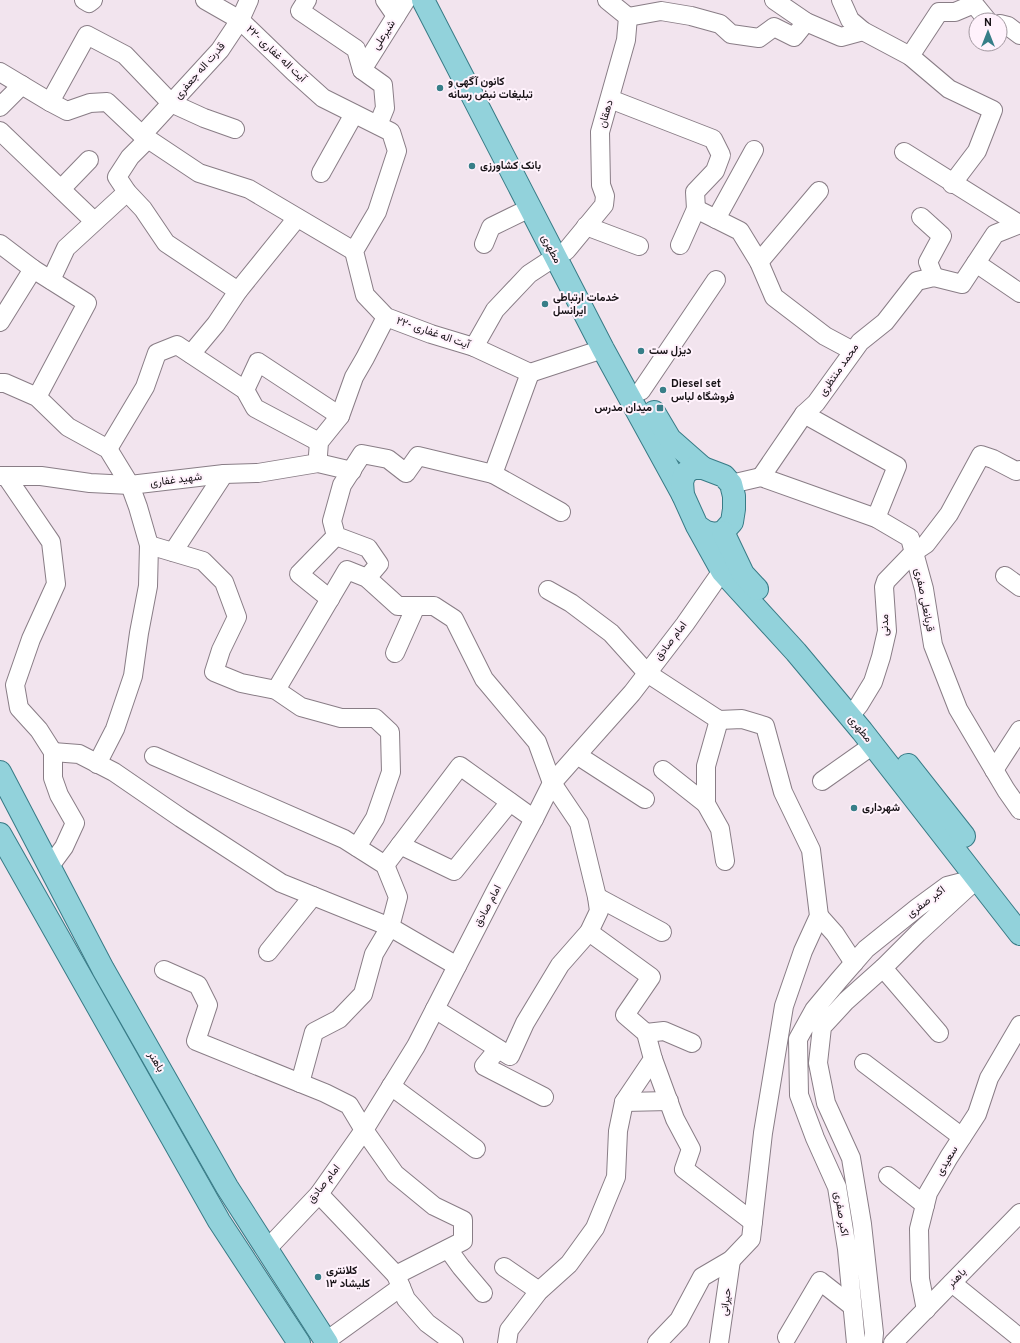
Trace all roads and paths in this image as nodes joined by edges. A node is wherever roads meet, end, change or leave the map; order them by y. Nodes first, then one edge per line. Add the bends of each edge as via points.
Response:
1 (84, 0) edge
2 (93, 0) edge
3 (205, 0) edge
4 (248, 0) edge
5 (306, 0) edge
6 (385, 0) edge
7 (406, 0) edge
8 (423, 0) edge
9 (438, 0) edge
10 (607, 0) edge
11 (774, 0) edge
12 (841, 0) edge
13 (980, 12) edge
14 (396, 16) junction
15 (628, 17) junction
16 (240, 20) junction
17 (806, 22) junction
18 (1008, 26) edge
19 (863, 31) junction
20 (1020, 35) edge
21 (910, 56) junction
22 (362, 70) junction
23 (0, 72) edge
24 (22, 85) junction
25 (610, 99) junction
26 (50, 102) junction
27 (171, 103) junction
28 (0, 107) edge
29 (354, 114) junction
30 (378, 125) junction
31 (235, 129) dead end
32 (0, 131) edge
33 (145, 137) junction
34 (754, 150) dead end
35 (904, 152) dead end
36 (89, 160) dead end
37 (321, 173) dead end
38 (952, 184) junction
39 (61, 189) junction
40 (819, 191) dead end
41 (126, 192) junction
42 (530, 208) junction
43 (696, 209) junction
44 (921, 217) dead end
45 (297, 218) junction
46 (716, 219) junction
47 (94, 221) junction
48 (1020, 224) edge
49 (586, 226) junction
50 (0, 244) edge
51 (484, 244) dead end
52 (680, 245) dead end
53 (639, 246) dead end
54 (354, 251) junction
55 (560, 254) junction
56 (759, 262) junction
57 (976, 263) junction
58 (33, 268) junction
59 (934, 276) junction
60 (51, 280) junction
61 (716, 280) dead end
62 (238, 290) junction
63 (1020, 293) edge
64 (386, 317) junction
65 (0, 322) edge
66 (474, 347) junction
67 (603, 348) junction
68 (853, 351) junction
69 (191, 354) junction
70 (530, 373) junction
71 (0, 382) edge
72 (245, 390) junction
73 (641, 392) junction
74 (37, 397) junction
75 (804, 414) junction
76 (340, 416) junction
77 (319, 442) junction
78 (108, 449) junction
79 (318, 463) junction
80 (702, 468) junction
81 (1020, 470) edge
82 (352, 471) junction
83 (224, 474) junction
84 (493, 474) junction
85 (3, 476) edge
86 (761, 477) junction
87 (731, 484) junction
88 (130, 485) junction
89 (683, 495) junction
90 (561, 512) dead end
91 (876, 518) junction
92 (697, 526) junction
93 (723, 532) junction
94 (336, 536) junction
95 (149, 545) junction
96 (173, 552) junction
97 (914, 552) junction
98 (729, 566) junction
99 (1005, 576) dead end
100 (367, 578) junction
101 (1020, 587) edge
102 (548, 590) dead end
103 (330, 599) junction
104 (416, 606) junction
105 (395, 652) dead end
106 (647, 673) junction
107 (276, 690) junction
108 (855, 710) junction
109 (719, 720) junction
110 (1020, 730) edge
111 (873, 745) junction
112 (53, 752) junction
113 (577, 755) junction
114 (154, 756) dead end
115 (97, 764) junction
116 (663, 770) dead end
117 (994, 770) junction
118 (0, 772) edge
119 (822, 781) dead end
120 (552, 783) junction
121 (645, 799) dead end
122 (510, 802) junction
123 (706, 804) junction
124 (1020, 810) edge
125 (534, 820) junction
126 (0, 834) edge
127 (400, 845) junction
128 (357, 847) junction
129 (724, 861) dead end
130 (385, 865) junction
131 (50, 866) junction
132 (984, 874) junction
133 (313, 896) junction
134 (597, 897) junction
135 (1020, 910) edge
136 (819, 916) junction
137 (390, 927) junction
138 (589, 932) junction
139 (662, 932) dead end
140 (1020, 934) edge
141 (268, 952) dead end
142 (854, 963) junction
143 (457, 966) junction
144 (883, 968) junction
145 (164, 970) dead end
146 (435, 1009) junction
147 (1020, 1025) edge
148 (646, 1033) junction
149 (939, 1033) dead end
150 (692, 1043) dead end
151 (498, 1048) junction
152 (653, 1058) junction
153 (864, 1063) dead end
154 (300, 1083) junction
155 (391, 1086) junction
156 (544, 1097) dead end
157 (669, 1101) junction
158 (624, 1102) junction
159 (194, 1129) junction
160 (364, 1130) junction
161 (962, 1137) junction
162 (173, 1142) junction
163 (476, 1149) dead end
164 (888, 1176) dead end
165 (319, 1194) junction
166 (925, 1205) junction
167 (1020, 1213) edge
168 (753, 1222) junction
169 (267, 1249) junction
170 (448, 1249) junction
171 (732, 1260) junction
172 (504, 1267) dead end
173 (398, 1281) junction
174 (952, 1283) junction
175 (539, 1291) junction
176 (483, 1293) dead end
177 (852, 1306) junction
178 (926, 1310) junction
179 (787, 1337) dead end
180 (1020, 1338) edge
181 (326, 1342) edge
182 (299, 1343) edge
183 (454, 1343) edge
184 (507, 1343) edge
185 (657, 1343) edge
186 (719, 1343) edge
187 (856, 1343) edge
188 (873, 1343) edge
189 (893, 1343) edge

1 - 2 street via 89,3
3 - 16 street, ۲۲- آیت اله غفاری
4 - 16 street, قدرت اله جعفری
5 - 22 street via 300,11 356,49
6 - 14 street
7 - 14 street, شیرعلی
8 - 42 main road, مطهری
9 - 55 main road, مطهری
10 - 15 street
11 - 17 street
12 - 19 street via 850,20
13 - 21 street via 974,4 955,12 939,12
14 - 22 street, شیرعلی
15 - 17 street via 661,11 720,24 731,34 759,38 774,27 794,37
15 - 25 street, دهقان via 626,40
16 - 27 street, قدرت اله جعفری via 220,50
16 - 29 street, ۲۲- آیت اله غفاری via 323,98
17 - 19 street via 841,37
18 - 20 street
19 - 21 street
21 - 38 street via 949,89 992,110 978,151
22 - 30 street via 383,85 385,108
23 - 24 street
24 - 26 street
24 - 28 street
25 - 43 street via 713,139 721,155 715,171 695,192
25 - 49 street, دهقان via 600,132 604,205
26 - 27 street via 87,35 125,55
26 - 33 street via 67,111 90,103 107,102
27 - 31 street
27 - 33 street, قدرت اله جعفری
29 - 30 street, ۲۲- آیت اله غفاری
29 - 37 street
30 - 54 street, ۲۲- آیت اله غفاری via 391,132 397,151 377,212
32 - 39 street
33 - 41 street, قدرت اله جعفری via 117,177
33 - 45 street via 199,173 249,189
34 - 46 street
35 - 38 street
36 - 39 street
38 - 48 street
39 - 47 street
40 - 56 street
41 - 47 street
41 - 62 street via 143,209 166,243
42 - 51 street via 491,227
42 - 55 main road, مطهری
43 - 46 street
43 - 52 street
44 - 59 street via 942,236 928,262
45 - 54 street
45 - 62 street
46 - 56 street via 740,231
47 - 60 street via 66,248
48 - 57 street via 995,234
49 - 53 street
49 - 55 street, دهقان
50 - 58 street
54 - 64 street, ۲۲- آیت اله غفاری via 365,295
55 - 66 street, دهقان via 529,274 495,310
55 - 67 main road, مطهری
55 - 73 main road, مطهری
56 - 68 street via 774,296 825,336
57 - 59 street via 962,284
57 - 63 street
58 - 60 street
58 - 65 street
59 - 68 street, محمد منتظری via 917,281 885,322
60 - 74 street via 87,303
61 - 73 street
62 - 69 street via 216,324
64 - 66 street, ۲۲- آیت اله غفاری
64 - 76 street via 354,378
66 - 70 street, ۲۲- آیت اله غفاری
67 - 70 street
67 - 89 main road, مطهری
68 - 75 street, محمد منتظری via 816,403
69 - 72 street
69 - 78 street via 177,345 157,353 145,387
70 - 84 street
71 - 74 street
72 - 76 street via 258,362
72 - 77 street via 255,408
73 - 80 main road, مطهری via 670,439
74 - 78 street via 68,428
75 - 86 street, محمد منتظری
75 - 91 street via 897,466
76 - 77 street
77 - 79 street
78 - 88 street
79 - 82 street, شهید غفاری
79 - 83 street, شهید غفاری via 258,473
80 - 87 main road via 724,476
80 - 89 main road via 692,468 685,473 682,482
81 - 97 street, مدنی via 1016,471 981,455 949,514 926,544
82 - 84 street via 362,454 388,459 406,473 418,456
82 - 94 street via 342,485 332,521
83 - 88 street, شهید غفاری
83 - 96 street
84 - 90 street
85 - 88 street, شهید غفاری via 41,476 90,483
85 - 112 street via 51,542 56,584 31,638 15,685 19,708 39,730
86 - 87 street
86 - 91 street, قربانعلی صفری
87 - 93 main road via 734,496 732,522
88 - 95 street
89 - 92 main road
91 - 97 street, قربانعلی صفری via 910,538
92 - 93 main road via 714,534
92 - 98 main road, مطهری
93 - 98 main road, مطهری
94 - 100 street via 368,548 380,564
94 - 103 street via 299,574
95 - 96 street
95 - 115 street via 148,586 134,676 115,729
96 - 107 street via 203,561 219,576 224,582 237,617 221,650 214,672 241,682
97 - 108 street, مدنی via 886,581 884,587 887,631 882,657 873,682
97 - 117 street, قربانعلی صفری via 924,589 933,645 958,709
98 - 106 street, امام صادق
98 - 108 main road, مطهری via 796,652
99 - 101 street
100 - 103 street via 347,570
100 - 104 street via 398,606
102 - 106 street via 571,603 611,633
103 - 107 street
104 - 105 street
104 - 120 street via 434,606 454,619 484,679 537,742
106 - 109 street
106 - 113 street, امام صادق
107 - 128 street via 301,707 341,718 375,718 390,732 391,772 375,818
108 - 111 main road, مطهری
108 - 132 main road, مطهری via 938,802
109 - 123 street via 706,766
109 - 136 street via 742,718 765,726 783,792 811,850
110 - 117 street
111 - 119 street
111 - 132 main road, مطهری
112 - 115 street via 79,754
112 - 131 street via 53,778 59,795 75,823 64,847
113 - 120 street, امام صادق
113 - 121 street
114 - 128 street
115 - 133 street via 114,772 282,883
116 - 123 street
117 - 124 street, قربانعلی صفری
118 - 131 main road, باهنر
120 - 125 street, امام صادق
120 - 134 street via 579,823
122 - 125 street
122 - 127 street via 454,871
122 - 127 street via 460,766
123 - 129 street via 720,829
125 - 143 street, امام صادق
126 - 162 main road
127 - 130 street
128 - 130 street
130 - 137 street via 398,897
131 - 159 main road, باهنر via 103,969
132 - 135 main road, مطهری
132 - 140 main road, مطهری
132 - 142 street, اکبر صفری via 947,886 866,949
132 - 144 street, اکبر صفری
133 - 137 street
133 - 141 street
134 - 138 street via 599,911
134 - 139 street
136 - 142 street via 835,934
136 - 168 street via 803,951 784,1006 763,1133
137 - 143 street
137 - 154 street via 374,954 363,994 339,1019 314,1032
138 - 148 street via 651,977 625,1015
138 - 151 street via 560,965 525,1022 510,1056
142 - 177 street, اکبر صفری via 814,1010 798,1039 799,1094 837,1187 847,1249
143 - 146 street, امام صادق
144 - 149 street
144 - 188 street, اکبر صفری via 846,1001 822,1027 818,1063 826,1102 852,1158 862,1224
145 - 154 street via 198,985 208,1005 196,1041
146 - 151 street
146 - 155 street, امام صادق
147 - 161 street, سعیدی via 989,1078 978,1114
148 - 150 street via 664,1031
148 - 152 street
151 - 156 street via 484,1066
152 - 157 street
152 - 158 street
153 - 161 street
154 - 160 street via 349,1105
155 - 160 street, امام صادق
155 - 163 street
157 - 158 street
157 - 168 street via 675,1119 691,1149 684,1169
158 - 175 street via 618,1132 616,1177 595,1228 569,1264
159 - 162 main road
159 - 169 main road, باهنر
160 - 165 street, امام صادق
160 - 170 street via 395,1174 434,1206 463,1220 463,1241
161 - 166 street, سعیدی via 928,1193
162 - 182 main road via 219,1221
164 - 166 street
165 - 169 street, امام صادق
165 - 173 street
166 - 178 street, سعیدی via 919,1229 920,1279
167 - 174 street, باهنر
168 - 171 street via 751,1239
169 - 181 main road, باهنر
170 - 173 street
170 - 176 street
171 - 185 street via 702,1277 679,1320
171 - 186 street, حیرانی
172 - 175 street
173 - 181 street
173 - 183 street via 406,1299 427,1323
174 - 178 street, باهنر
174 - 180 street
175 - 184 street via 509,1330
177 - 179 street via 820,1281
177 - 187 street, اکبر صفری
178 - 189 street, باهنر

